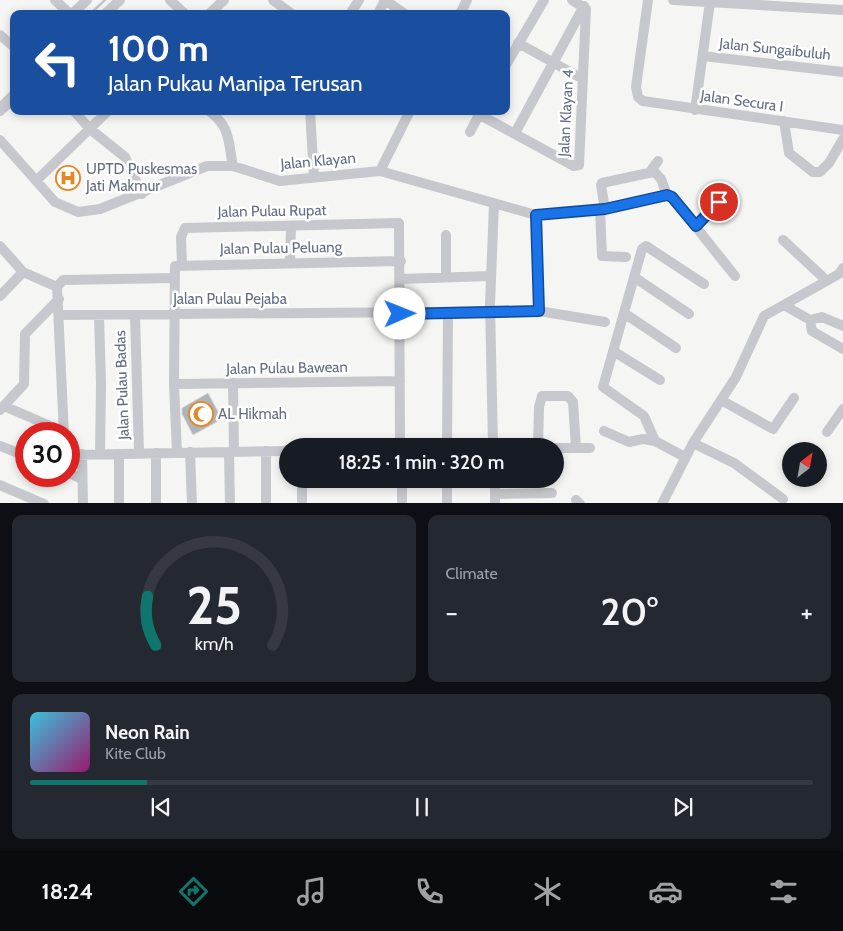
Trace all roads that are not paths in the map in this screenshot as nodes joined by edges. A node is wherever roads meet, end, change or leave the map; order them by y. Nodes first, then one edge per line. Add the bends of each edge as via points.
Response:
1 (55, 0) edge
2 (87, 0) edge
3 (120, 0) edge
4 (170, 0) edge
5 (224, 0) edge
6 (273, 0) edge
7 (385, 0) edge
8 (544, 0) edge
9 (572, 0) edge
10 (648, 0) edge
11 (673, 0) edge
12 (710, 2) junction
13 (585, 8) junction
14 (66, 10) edge
15 (76, 10) edge
16 (109, 10) edge
17 (181, 10) edge
18 (214, 10) edge
19 (287, 10) edge
20 (399, 10) edge
21 (843, 10) edge
22 (0, 35) edge
23 (518, 43) junction
24 (10, 44) edge
25 (703, 56) junction
26 (510, 58) edge
27 (554, 63) junction
28 (843, 72) edge
29 (583, 79) junction
30 (10, 102) edge
31 (695, 110) junction
32 (0, 111) edge
33 (78, 115) edge
34 (104, 115) edge
35 (214, 115) edge
36 (310, 115) edge
37 (408, 115) edge
38 (479, 115) edge
39 (483, 115) edge
40 (784, 122) junction
41 (90, 129) junction
42 (843, 130) edge
43 (470, 132) dead end
44 (515, 134) junction
45 (843, 139) edge
46 (0, 140) edge
47 (658, 162) dead end
48 (233, 166) junction
49 (380, 171) junction
50 (653, 172) junction
51 (314, 177) junction
52 (37, 180) junction
53 (142, 194) junction
54 (667, 195) junction
55 (719, 202) dead end
56 (494, 204) junction
57 (602, 209) junction
58 (536, 215) junction
59 (291, 226) junction
60 (696, 226) junction
61 (446, 235) dead end
62 (783, 240) dead end
63 (0, 246) edge
64 (626, 257) dead end
65 (400, 261) junction
66 (290, 262) junction
67 (182, 265) junction
68 (23, 272) junction
69 (842, 273) edge
70 (490, 276) junction
71 (735, 276) dead end
72 (446, 277) junction
73 (634, 277) junction
74 (174, 278) junction
75 (400, 278) junction
76 (826, 280) junction
77 (704, 284) dead end
78 (57, 287) junction
79 (0, 296) edge
80 (59, 299) junction
81 (784, 304) junction
82 (539, 311) junction
83 (490, 312) junction
84 (448, 313) junction
85 (624, 313) junction
86 (400, 314) junction
87 (689, 314) dead end
88 (60, 315) junction
89 (99, 315) junction
90 (135, 315) junction
91 (176, 315) junction
92 (810, 320) junction
93 (605, 322) dead end
94 (843, 326) edge
95 (676, 348) dead end
96 (843, 349) edge
97 (613, 351) junction
98 (660, 380) dead end
99 (400, 381) junction
100 (233, 383) junction
101 (174, 384) junction
102 (794, 398) dead end
103 (721, 400) junction
104 (2, 408) edge
105 (843, 409) edge
106 (37, 422) edge
107 (64, 422) edge
108 (604, 431) dead end
109 (827, 432) dead end
110 (400, 438) edge
111 (447, 438) edge
112 (493, 438) edge
113 (538, 438) edge
114 (655, 441) junction
115 (693, 443) junction
116 (0, 446) edge
117 (564, 448) edge
118 (576, 448) junction
119 (590, 448) dead end
120 (279, 451) edge
121 (15, 452) edge
122 (190, 452) junction
123 (231, 452) junction
124 (266, 452) junction
125 (139, 453) junction
126 (156, 453) junction
127 (177, 453) junction
128 (82, 454) joint
129 (100, 454) junction
130 (119, 454) junction
131 (684, 457) junction
132 (82, 479) joint
133 (0, 485) edge
134 (302, 488) edge
135 (402, 488) edge
136 (447, 488) edge
137 (552, 493) dead end
138 (495, 499) edge
139 (783, 499) dead end
140 (42, 503) edge
141 (82, 503) edge
142 (119, 503) edge
143 (156, 503) edge
144 (192, 503) edge
145 (230, 503) edge
146 (266, 503) edge
147 (302, 503) edge
148 (402, 503) edge
149 (447, 503) edge
150 (662, 503) edge

1 - 14 street
2 - 15 street
3 - 16 street
4 - 17 street
5 - 18 street
6 - 19 street
7 - 20 street
8 - 23 street
9 - 13 street
10 - 31 street, Jalan Secura I via 636,87 638,97 643,101
11 - 12 street
12 - 21 street
12 - 25 street
13 - 27 street
13 - 29 street, Jalan Klayan 4
22 - 24 street
23 - 26 street
23 - 27 street
25 - 28 street, Jalan Sungaibuluh
25 - 31 street
27 - 29 street
27 - 44 street
29 - 44 street, Jalan Klayan 4 via 579,165 574,166
30 - 32 street
31 - 40 street, Jalan Secura I
33 - 41 street
34 - 41 street
35 - 48 street via 225,126
36 - 51 street
37 - 49 street
38 - 43 street
39 - 44 street, Jalan Klayan 4
40 - 42 street, Jalan Secura I
40 - 45 street via 789,153 813,172 820,172 829,163
41 - 52 street
41 - 53 street via 126,157
46 - 52 street, Jalan Klayan
47 - 50 street via 652,167
48 - 51 street, Jalan Klayan via 280,181
48 - 53 street, Jalan Klayan via 208,166
49 - 51 street, Jalan Klayan
49 - 56 street, Jalan Klayan
50 - 54 street via 661,179
50 - 57 street via 602,183
52 - 53 street, Jalan Klayan via 55,202 78,212 100,209
54 - 57 street, Jalan Klayan
54 - 60 street
55 - 60 street
56 - 58 street, Jalan Klayan
56 - 70 street
57 - 58 street, Jalan Klayan
57 - 64 street via 602,256
58 - 82 street
59 - 65 street, Jalan Pulau Rupat via 397,223 400,227
59 - 66 street
59 - 67 street, Jalan Pulau Rupat via 185,228
60 - 71 street
61 - 72 street
62 - 76 street
63 - 68 street
65 - 66 street, Jalan Pulau Peluang
65 - 75 street
66 - 67 street, Jalan Pulau Peluang
67 - 74 street via 174,267
68 - 78 street
68 - 79 street
69 - 76 street
70 - 72 street
70 - 83 street
72 - 75 street
73 - 77 street via 642,249 646,246
73 - 85 street
73 - 87 street
74 - 78 street via 63,280
74 - 91 street
75 - 86 street
76 - 81 street
78 - 80 street
80 - 88 street
80 - 104 street via 26,334 24,384
81 - 92 street
81 - 103 street via 764,316 745,360
82 - 83 street, Jalan Pulau Pejaba
82 - 93 street, Jalan Pulau Pejaba
83 - 84 street, Jalan Pulau Pejaba
83 - 112 street
84 - 86 street, Jalan Pulau Pejaba
84 - 111 street
85 - 95 street
85 - 97 street
86 - 91 street, Jalan Pulau Pejaba
86 - 99 street
88 - 89 street, Jalan Pulau Pejaba
88 - 107 street
89 - 90 street, Jalan Pulau Pejaba
89 - 129 street
90 - 91 street, Jalan Pulau Pejaba
90 - 125 street, Jalan Pulau Badas
91 - 101 street
92 - 94 street via 822,317
92 - 96 street via 812,331
97 - 98 street
97 - 114 street via 603,387 644,416
99 - 100 street, Jalan Pulau Bawean
99 - 110 street
100 - 101 street, Jalan Pulau Bawean
100 - 123 street
101 - 127 street
102 - 103 street via 773,429
103 - 115 street
104 - 106 street
105 - 109 street
108 - 114 street via 629,442
113 - 118 street via 542,396 568,396 573,402
114 - 131 street
115 - 131 street
115 - 139 street via 734,463
116 - 121 street
117 - 118 street
118 - 119 street
120 - 124 street
122 - 123 street
122 - 127 street
122 - 144 street
123 - 124 street
123 - 145 street
124 - 146 street
125 - 126 street
125 - 130 street
126 - 127 street
126 - 143 street
128 - 129 street
128 - 132 street
129 - 130 street
130 - 142 street, Jalan Pulau Badas
131 - 150 street
132 - 141 street
133 - 140 street
134 - 147 street
135 - 148 street
136 - 149 street
137 - 138 street

